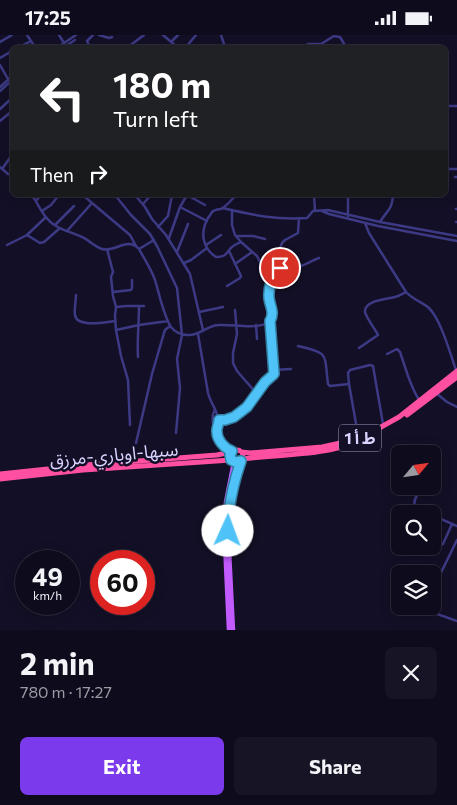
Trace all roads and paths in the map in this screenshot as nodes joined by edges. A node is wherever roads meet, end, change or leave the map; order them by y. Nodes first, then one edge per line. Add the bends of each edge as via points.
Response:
1 (12, 35) edge
2 (28, 35) edge
3 (59, 35) edge
4 (93, 35) edge
5 (99, 35) edge
6 (142, 35) edge
7 (163, 35) edge
8 (178, 35) edge
9 (196, 35) edge
10 (74, 37) edge
11 (112, 37) dead end
12 (31, 41) junction
13 (171, 42) junction
14 (0, 43) edge
15 (64, 43) junction
16 (23, 45) edge
17 (34, 45) edge
18 (61, 45) edge
19 (88, 45) edge
20 (130, 45) edge
21 (175, 45) edge
22 (188, 45) edge
23 (306, 45) edge
24 (345, 45) edge
25 (0, 65) edge
26 (8, 79) joint
27 (0, 89) edge
28 (10, 101) edge
29 (0, 109) edge
30 (10, 113) edge
31 (0, 121) edge
32 (10, 157) edge
33 (1, 168) edge
34 (33, 197) edge
35 (40, 197) edge
36 (57, 197) edge
37 (85, 197) edge
38 (117, 197) edge
39 (137, 197) edge
40 (149, 197) edge
41 (172, 197) edge
42 (186, 197) edge
43 (191, 197) edge
44 (234, 197) edge
45 (314, 197) edge
46 (348, 197) edge
47 (393, 197) edge
48 (36, 201) junction
49 (92, 203) junction
50 (143, 204) junction
51 (205, 205) dead end
52 (74, 206) dead end
53 (180, 207) junction
54 (222, 208) junction
55 (232, 210) junction
56 (42, 211) junction
57 (315, 211) junction
58 (322, 211) junction
59 (348, 215) junction
60 (46, 217) junction
61 (299, 218) junction
62 (348, 219) junction
63 (207, 221) junction
64 (380, 222) junction
65 (365, 223) junction
66 (188, 224) dead end
67 (55, 225) junction
68 (378, 226) junction
69 (158, 227) junction
70 (60, 228) junction
71 (67, 231) junction
72 (27, 235) junction
73 (221, 235) dead end
74 (236, 236) junction
75 (457, 236) edge
76 (168, 239) junction
77 (265, 239) dead end
78 (154, 240) junction
79 (457, 241) edge
80 (241, 242) junction
81 (7, 245) dead end
82 (136, 247) junction
83 (207, 247) junction
84 (107, 249) junction
85 (139, 249) junction
86 (229, 251) junction
87 (177, 252) junction
88 (252, 252) junction
89 (318, 257) dead end
90 (184, 263) junction
91 (235, 264) junction
92 (132, 280) dead end
93 (227, 286) dead end
94 (113, 292) junction
95 (406, 292) junction
96 (76, 295) dead end
97 (139, 306) junction
98 (116, 307) junction
99 (144, 307) dead end
100 (223, 307) dead end
101 (235, 310) dead end
102 (199, 312) junction
103 (115, 321) junction
104 (168, 321) junction
105 (270, 321) junction
106 (140, 325) junction
107 (236, 325) junction
108 (256, 325) junction
109 (170, 326) junction
110 (116, 329) junction
111 (202, 330) junction
112 (198, 333) junction
113 (182, 335) junction
114 (256, 339) dead end
115 (298, 347) dead end
116 (359, 348) dead end
117 (387, 354) dead end
118 (138, 357) dead end
119 (291, 369) dead end
120 (274, 370) junction
121 (457, 371) edge
122 (457, 377) edge
123 (348, 384) junction
124 (436, 393) junction
125 (257, 394) junction
126 (419, 401) junction
127 (457, 407) edge
128 (215, 409) junction
129 (405, 413) junction
130 (219, 420) junction
131 (383, 424) junction
132 (130, 425) dead end
133 (216, 432) junction
134 (176, 433) dead end
135 (358, 435) junction
136 (352, 440) junction
137 (136, 443) dead end
138 (232, 452) junction
139 (242, 452) junction
140 (242, 460) junction
141 (232, 461) junction
142 (84, 468) junction
143 (0, 474) edge
144 (0, 479) edge
145 (441, 519) edge
146 (452, 524) junction
147 (457, 526) edge
148 (457, 540) edge
149 (441, 544) edge
150 (441, 573) edge
151 (438, 615) edge
152 (457, 621) edge
153 (229, 630) edge
154 (233, 630) edge

1 - 14 street
2 - 12 street
3 - 15 street
4 - 19 street
5 - 11 street
6 - 20 street
7 - 13 street
8 - 13 street
9 - 22 street
10 - 15 street
12 - 16 street
12 - 17 street
13 - 21 street
15 - 18 street
23 - 24 street via 321,44 334,36 340,37
25 - 26 street
26 - 27 street
28 - 29 street
30 - 31 street
32 - 33 street
34 - 48 street
35 - 48 street
36 - 56 street
37 - 49 street
38 - 78 street
39 - 50 street
40 - 50 street
41 - 69 street via 168,216
42 - 53 street
43 - 51 street
44 - 54 street
45 - 57 street
46 - 59 street
47 - 64 street via 389,211
48 - 56 street
49 - 71 street
49 - 82 street via 130,235
50 - 69 street
52 - 67 street
53 - 63 street
53 - 76 street
54 - 55 street
54 - 63 street via 213,211
55 - 61 street via 261,217
55 - 74 street
56 - 60 street
57 - 58 street
57 - 61 street via 308,217
58 - 59 street via 328,209
58 - 62 street
59 - 62 street
59 - 64 street
60 - 67 street
60 - 72 street
61 - 88 street via 298,233 282,243 270,275 266,274
62 - 65 street
63 - 83 street via 203,232
64 - 68 street
64 - 75 street
65 - 68 street
65 - 95 street via 368,233
66 - 87 street
67 - 70 street
68 - 79 street
69 - 76 street
70 - 71 street
70 - 72 street via 44,243
71 - 84 street
72 - 81 street
73 - 83 street
74 - 77 street
74 - 80 street
76 - 87 street
78 - 85 street
78 - 113 street via 177,288
80 - 86 street
80 - 88 street
82 - 84 street via 127,244
82 - 85 street
83 - 86 street via 216,257
83 - 90 street
84 - 94 street via 113,272
85 - 104 street via 152,274
86 - 91 street
87 - 90 street
88 - 91 street
89 - 105 street via 302,265 282,267 276,273 269,291 273,312
90 - 102 street via 191,277
91 - 93 street via 240,277
92 - 94 street via 131,290
94 - 98 street
95 - 116 street via 367,306 366,314 378,335
95 - 121 street via 435,316
96 - 103 street via 74,315 78,321
97 - 98 street
97 - 99 street
97 - 106 street
98 - 103 street
100 - 102 street
101 - 107 street
102 - 111 street
103 - 110 street
104 - 106 street
104 - 109 street
105 - 108 street
105 - 120 street
106 - 110 street
106 - 118 street
107 - 108 street
107 - 111 street via 215,325
107 - 125 street via 234,365
108 - 114 street
109 - 113 street
109 - 137 street via 165,330 152,374
110 - 132 street via 128,380
111 - 112 street
112 - 113 street
112 - 128 street via 208,393
113 - 134 street via 177,359 180,388
115 - 123 street via 316,350 323,355 329,385
117 - 126 street via 397,349 400,351
119 - 120 street
120 - 125 street via 274,376
121 - 126 highway, ط أ 1
122 - 124 highway, ط أ 1
123 - 131 street via 349,370 373,366
123 - 135 street
124 - 127 street
124 - 140 highway, ط أ 1 via 395,423 353,444 323,451
125 - 130 street via 236,415
126 - 129 highway, ط أ 1
128 - 130 street
128 - 133 street via 212,419
129 - 131 street
129 - 136 highway, ط أ 1
130 - 133 street
131 - 135 street
133 - 138 street via 223,447
135 - 136 street
136 - 139 highway, ط أ 1 via 314,448
138 - 139 highway via 238,449
138 - 141 highway
138 - 142 highway, سبها-اوباري-مرزق
139 - 140 highway
140 - 141 highway
140 - 154 main road via 231,497 228,522
141 - 142 highway, سبها-اوباري-مرزق
141 - 153 main road via 224,522
142 - 143 highway, سبها-اوباري-مرزق
142 - 144 highway, سبها-اوباري-مرزق
145 - 146 street
146 - 147 street
146 - 149 street
148 - 150 street
151 - 152 street

